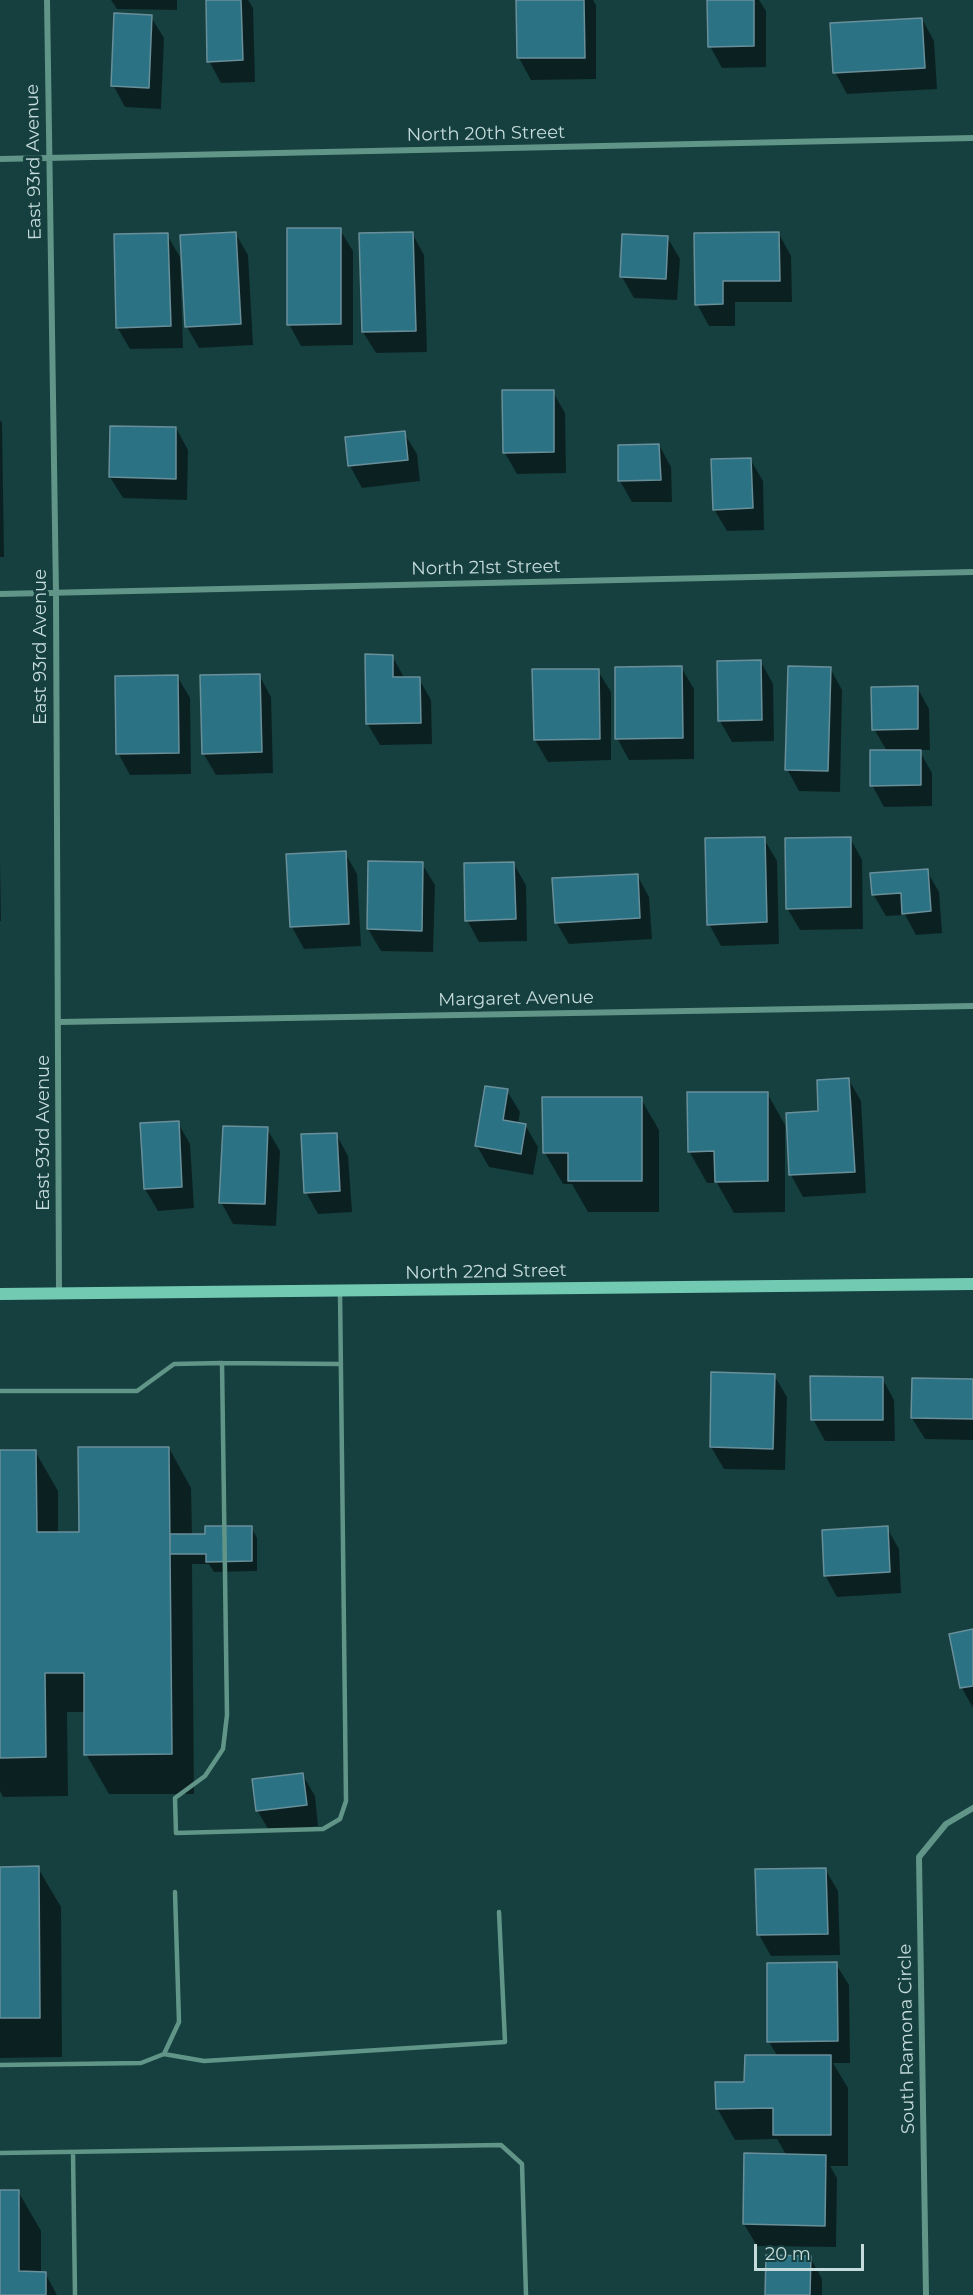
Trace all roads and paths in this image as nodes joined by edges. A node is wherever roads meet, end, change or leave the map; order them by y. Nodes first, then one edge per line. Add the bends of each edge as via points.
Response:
1 (47, 0) edge
2 (973, 138) edge
3 (0, 159) edge
4 (48, 159) junction
5 (973, 572) edge
6 (56, 593) junction
7 (0, 594) edge
8 (973, 1006) edge
9 (59, 1022) junction
10 (973, 1284) edge
11 (340, 1291) junction
12 (0, 1294) edge
13 (59, 1295) junction
14 (222, 1364) junction
15 (341, 1364) junction
16 (0, 1391) edge
17 (973, 1808) edge
18 (175, 1892) dead end
19 (499, 1912) dead end
20 (164, 2054) junction
21 (0, 2065) edge
22 (73, 2152) junction
23 (0, 2153) edge
24 (75, 2295) edge
25 (526, 2295) edge
26 (926, 2295) edge

1 - 4 street, East 93rd Avenue
2 - 4 street, North 20th Street
3 - 4 street, North 20th Street
4 - 6 street, East 93rd Avenue
5 - 6 street, North 21st Street
6 - 7 street, North 21st Street
6 - 9 street, East 93rd Avenue
8 - 9 street, Margaret Avenue
9 - 13 street, East 93rd Avenue
10 - 11 street, North 22nd Street
11 - 13 street, North 22nd Street
11 - 15 lane
12 - 13 street, North 22nd Street
14 - 15 lane
14 - 15 lane via 227,1715 223,1749 205,1776 175,1798 176,1833 323,1829 340,1819 346,1801
14 - 16 lane via 174,1364 137,1391
17 - 26 street, South Ramona Circle via 946,1824 919,1857
18 - 20 lane via 179,2022
19 - 20 lane via 505,2042 204,2061
20 - 21 lane via 141,2063
22 - 23 lane
22 - 24 lane
22 - 25 lane via 501,2145 522,2164

